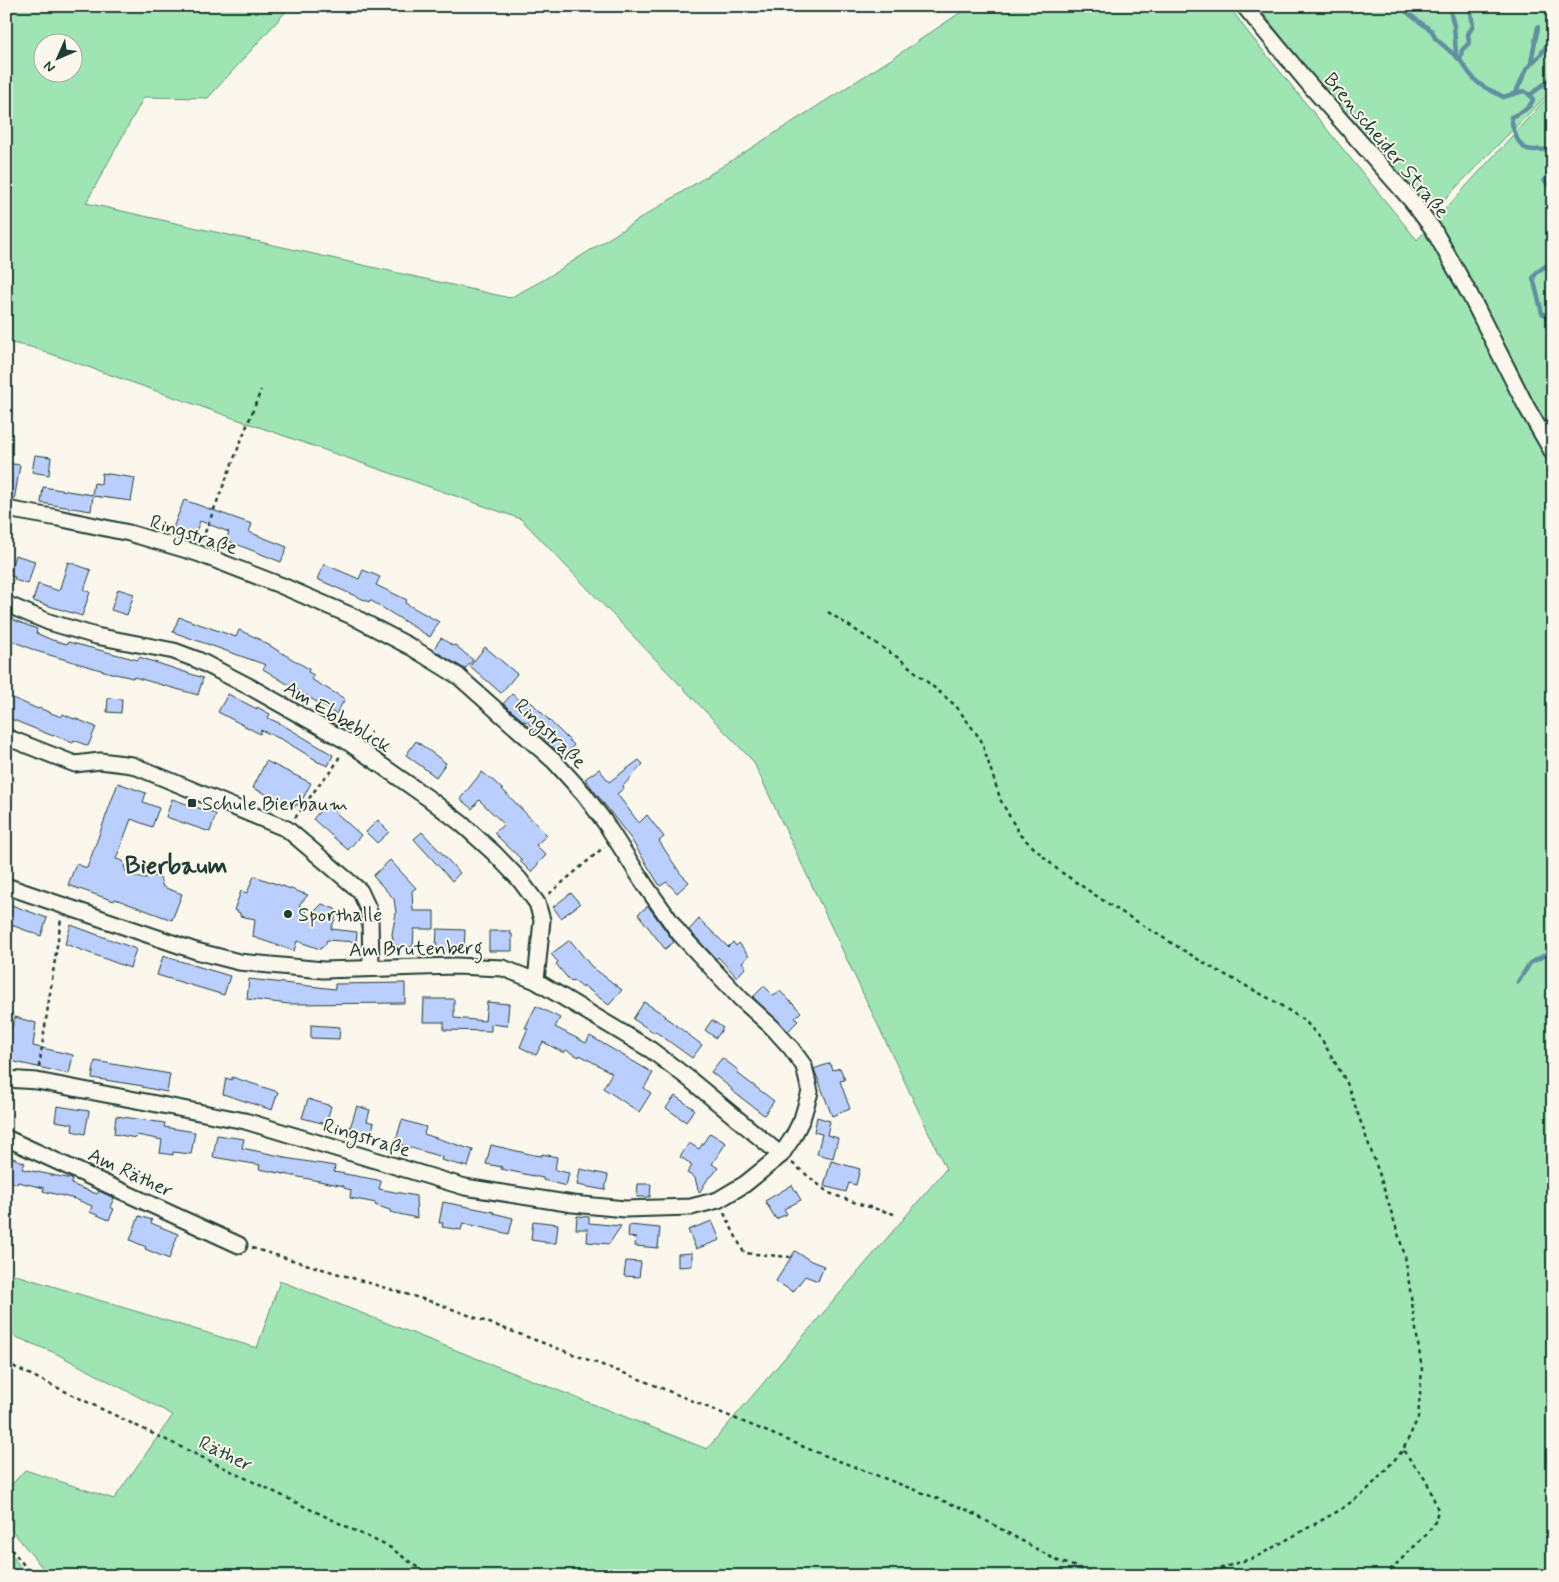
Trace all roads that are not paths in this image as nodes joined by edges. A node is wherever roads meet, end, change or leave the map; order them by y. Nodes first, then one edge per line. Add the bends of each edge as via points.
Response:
1 (1244, 6) edge
2 (1553, 453) edge
3 (6, 509) edge
4 (6, 604) edge
5 (6, 737) edge
6 (6, 886) edge
7 (371, 968) junction
8 (536, 980) junction
9 (7, 1080) edge
10 (6, 1138) edge
11 (781, 1155) junction
12 (239, 1244) road end

1 - 2 street, Brenscheider Straße via 1433,229
3 - 11 street, Ringstraße via 129,533 197,553 352,616 458,676 555,762 584,794 680,932 741,999 772,1027 804,1066 810,1092 802,1119
4 - 8 street, Am Ebbeblick via 49,622 96,636 174,651 198,660 348,742 462,824 519,879 537,903 542,920
5 - 7 street via 75,764 100,761 132,765 287,829 360,891 370,917
6 - 7 street, Am Brutenberg via 196,951 238,962 323,970
7 - 8 street, Am Brutenberg via 503,968
8 - 11 street, Am Brutenberg via 651,1050
9 - 11 street, Ringstraße via 36,1081 245,1121 465,1187 573,1204 625,1209 691,1207 718,1200 745,1184
10 - 12 street, Am Räther

